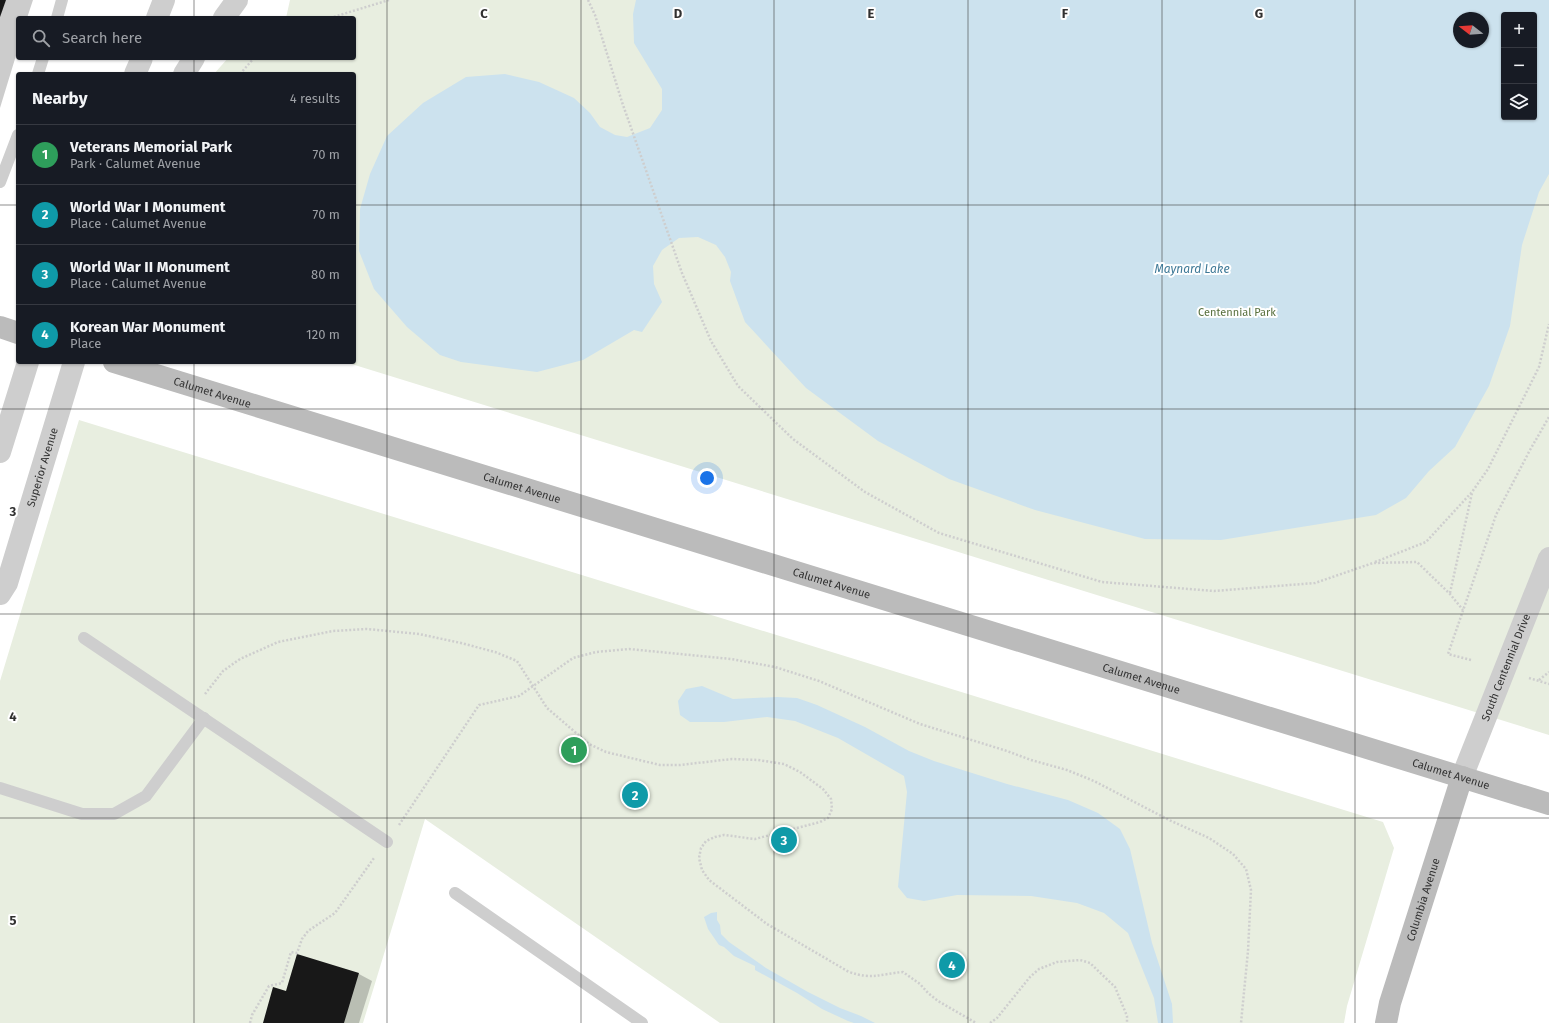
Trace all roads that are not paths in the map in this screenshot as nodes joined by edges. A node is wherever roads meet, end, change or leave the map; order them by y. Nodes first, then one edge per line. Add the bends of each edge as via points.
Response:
1 (62, 0) edge
2 (164, 0) edge
3 (237, 0) edge
4 (58, 16) edge
5 (158, 16) edge
6 (225, 16) edge
7 (42, 60) edge
8 (141, 60) edge
9 (193, 60) edge
10 (39, 72) edge
11 (136, 72) edge
12 (185, 72) edge
13 (16, 140) edge
14 (0, 182) edge
15 (0, 327) edge
16 (16, 332) edge
17 (27, 364) edge
18 (73, 364) edge
19 (120, 364) edge
20 (0, 452) edge
21 (1549, 558) edge
22 (0, 594) edge
23 (84, 638) dead end
24 (204, 718) junction
25 (1462, 777) junction
26 (0, 788) edge
27 (1549, 804) edge
28 (387, 842) dead end
29 (456, 893) dead end
30 (642, 1023) edge
31 (1386, 1023) edge

1 - 4 lane
2 - 5 street
3 - 6 street
7 - 10 lane
8 - 11 street
9 - 12 street
13 - 14 lane
15 - 16 main road
17 - 20 street
18 - 22 street, Superior Avenue via 7,583
19 - 25 main road, Calumet Avenue
21 - 25 street, South Centennial Drive
23 - 24 lane
24 - 26 lane via 146,796 114,814 82,814
24 - 28 lane
25 - 27 main road, Calumet Avenue
25 - 31 main road, Columbia Avenue via 1390,1003
29 - 30 lane

